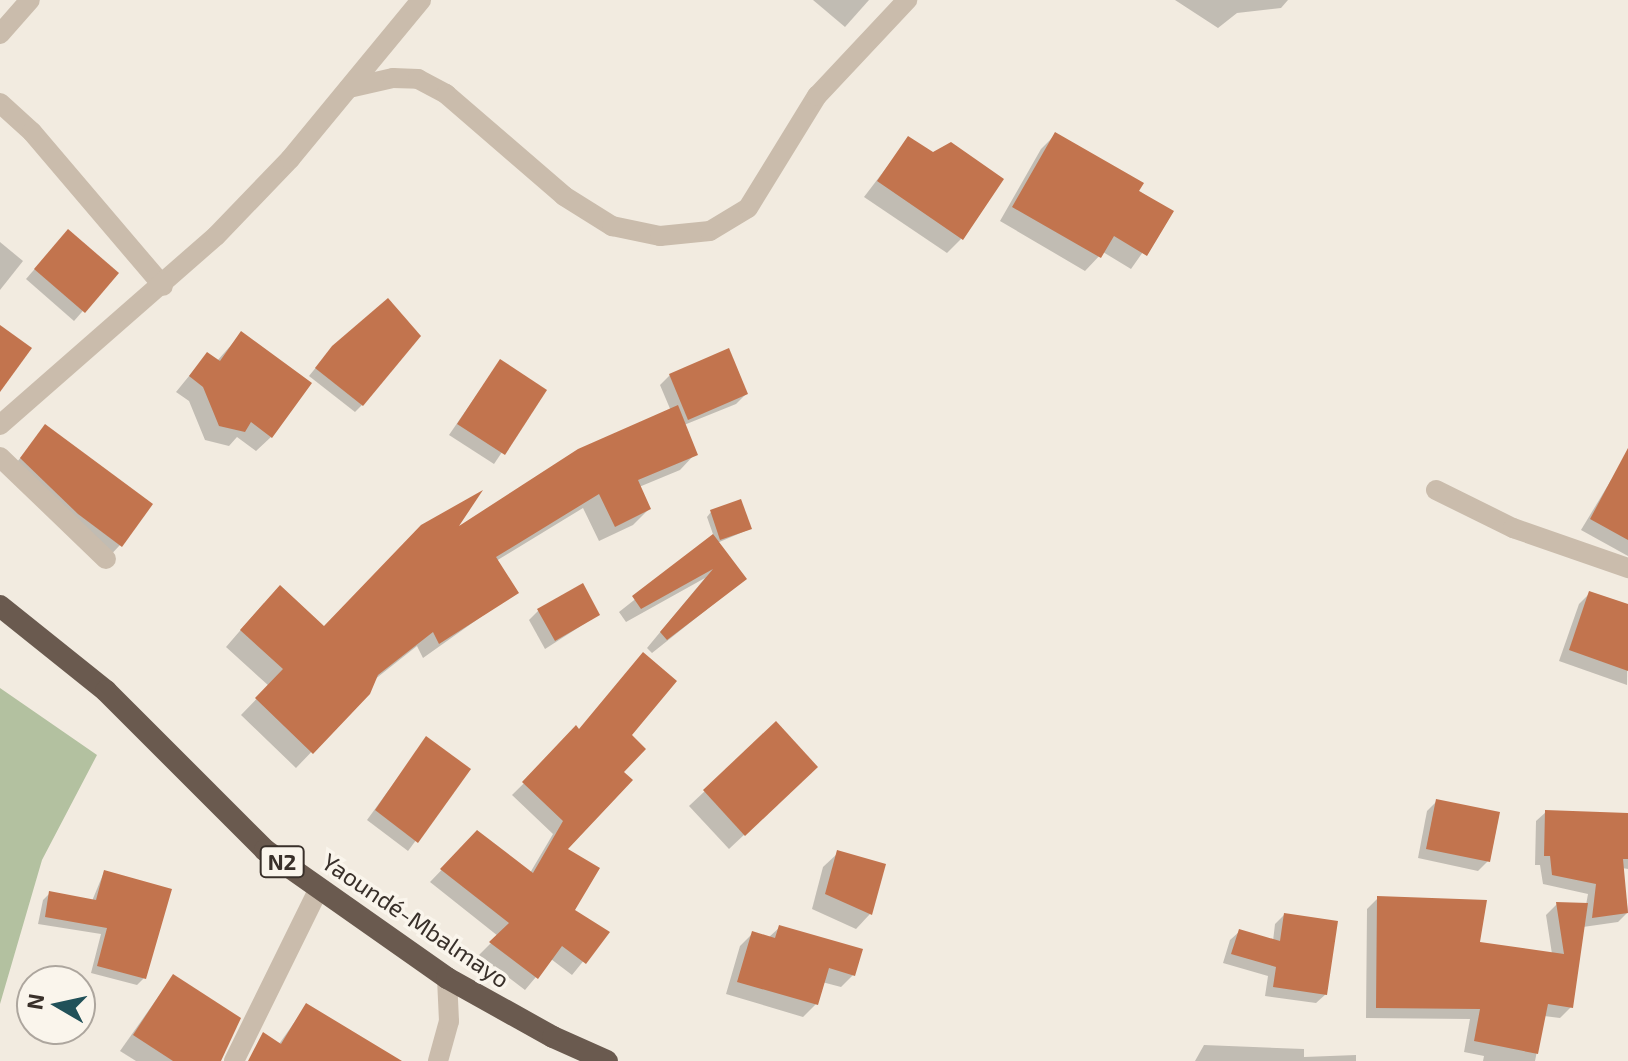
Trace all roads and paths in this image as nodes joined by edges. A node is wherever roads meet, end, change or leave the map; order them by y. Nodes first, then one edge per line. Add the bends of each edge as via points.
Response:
1 (30, 0) edge
2 (421, 0) edge
3 (907, 0) edge
4 (0, 34) edge
5 (349, 88) junction
6 (0, 103) edge
7 (163, 286) junction
8 (0, 425) edge
9 (0, 457) edge
10 (1436, 490) dead end
11 (106, 559) dead end
12 (1628, 568) edge
13 (0, 606) edge
14 (319, 888) junction
15 (447, 978) junction
16 (234, 1061) edge
17 (438, 1061) edge
18 (607, 1061) edge

1 - 4 street
2 - 5 street
3 - 5 street via 817,96 748,208 710,231 660,236 612,226 564,196 446,94 418,79 393,78
5 - 7 street via 290,159
6 - 7 street via 32,132
7 - 8 street
9 - 11 street
10 - 12 street via 1513,528
13 - 14 highway, Yaoundé-Mbalmayo / N2 via 106,691 265,850
14 - 15 highway, Yaoundé-Mbalmayo / N2
14 - 16 street
15 - 17 street via 449,1021
15 - 18 highway, Yaoundé-Mbalmayo / N2

